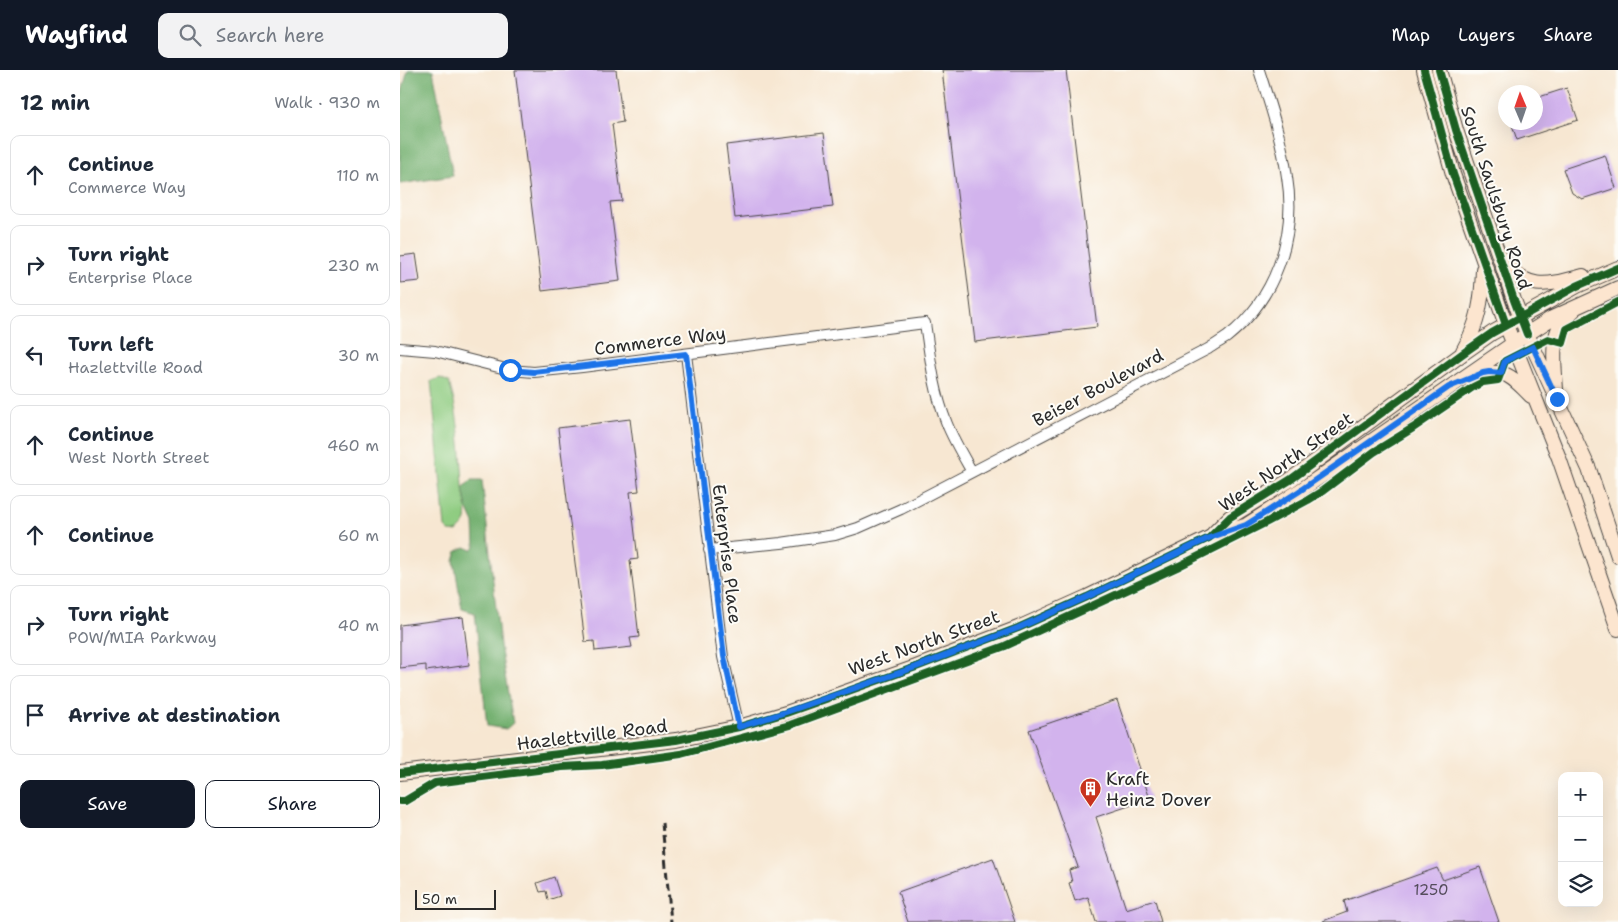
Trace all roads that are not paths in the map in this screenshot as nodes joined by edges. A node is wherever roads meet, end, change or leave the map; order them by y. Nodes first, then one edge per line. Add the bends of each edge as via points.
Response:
1 (1259, 70) edge
2 (1424, 70) edge
3 (1439, 70) edge
4 (1498, 250) junction
5 (1483, 261) junction
6 (1618, 268) edge
7 (1618, 288) edge
8 (1583, 304) junction
9 (1521, 317) junction
10 (1506, 325) junction
11 (1527, 334) junction
12 (1513, 343) junction
13 (400, 348) edge
14 (686, 354) junction
15 (1462, 354) junction
16 (1449, 387) junction
17 (1557, 399) junction
18 (1536, 401) junction
19 (972, 472) junction
20 (1209, 538) junction
21 (709, 550) junction
22 (1618, 556) edge
23 (1618, 629) edge
24 (786, 712) joint
25 (739, 727) junction
26 (400, 773) edge

1 - 19 street, Beiser Boulevard via 1281,144 1290,205 1289,230 1282,256 1274,280 1262,299 1227,337 1208,349
2 - 5 main road, South Saulsbury Road via 1446,154
3 - 4 main road, South Saulsbury Road via 1456,130
4 - 6 main road via 1518,276 1542,285
4 - 9 main road, South Saulsbury Road
5 - 10 main road, South Saulsbury Road
5 - 15 main road via 1480,309
6 - 9 main road, West North Street
7 - 8 main road, West North Street
8 - 11 main road, West North Street
8 - 17 main road via 1564,320 1556,337
9 - 10 main road, West North Street
9 - 11 main road, South Saulsbury Road
10 - 12 main road, South Saulsbury Road
10 - 15 main road, West North Street
11 - 12 main road, West North Street
11 - 17 main road, South Saulsbury Road
12 - 16 main road, West North Street
12 - 18 main road, South Saulsbury Road
13 - 14 street, Commerce Way via 435,351 510,370 534,372
14 - 19 street, Commerce Way via 925,323 939,401 955,442
14 - 21 street, Enterprise Place
15 - 20 main road, West North Street via 1290,480 1230,517
16 - 18 main road via 1483,373 1499,372 1514,379
16 - 20 main road, West North Street via 1246,525
17 - 22 main road, South Saulsbury Road via 1589,469
18 - 23 main road, South Saulsbury Road
19 - 21 street, Beiser Boulevard via 901,509 835,535
20 - 24 main road, West North Street via 1018,628
21 - 25 street, Enterprise Place via 724,656
24 - 25 main road, Hazlettville Road
25 - 26 main road, Hazlettville Road via 676,740

